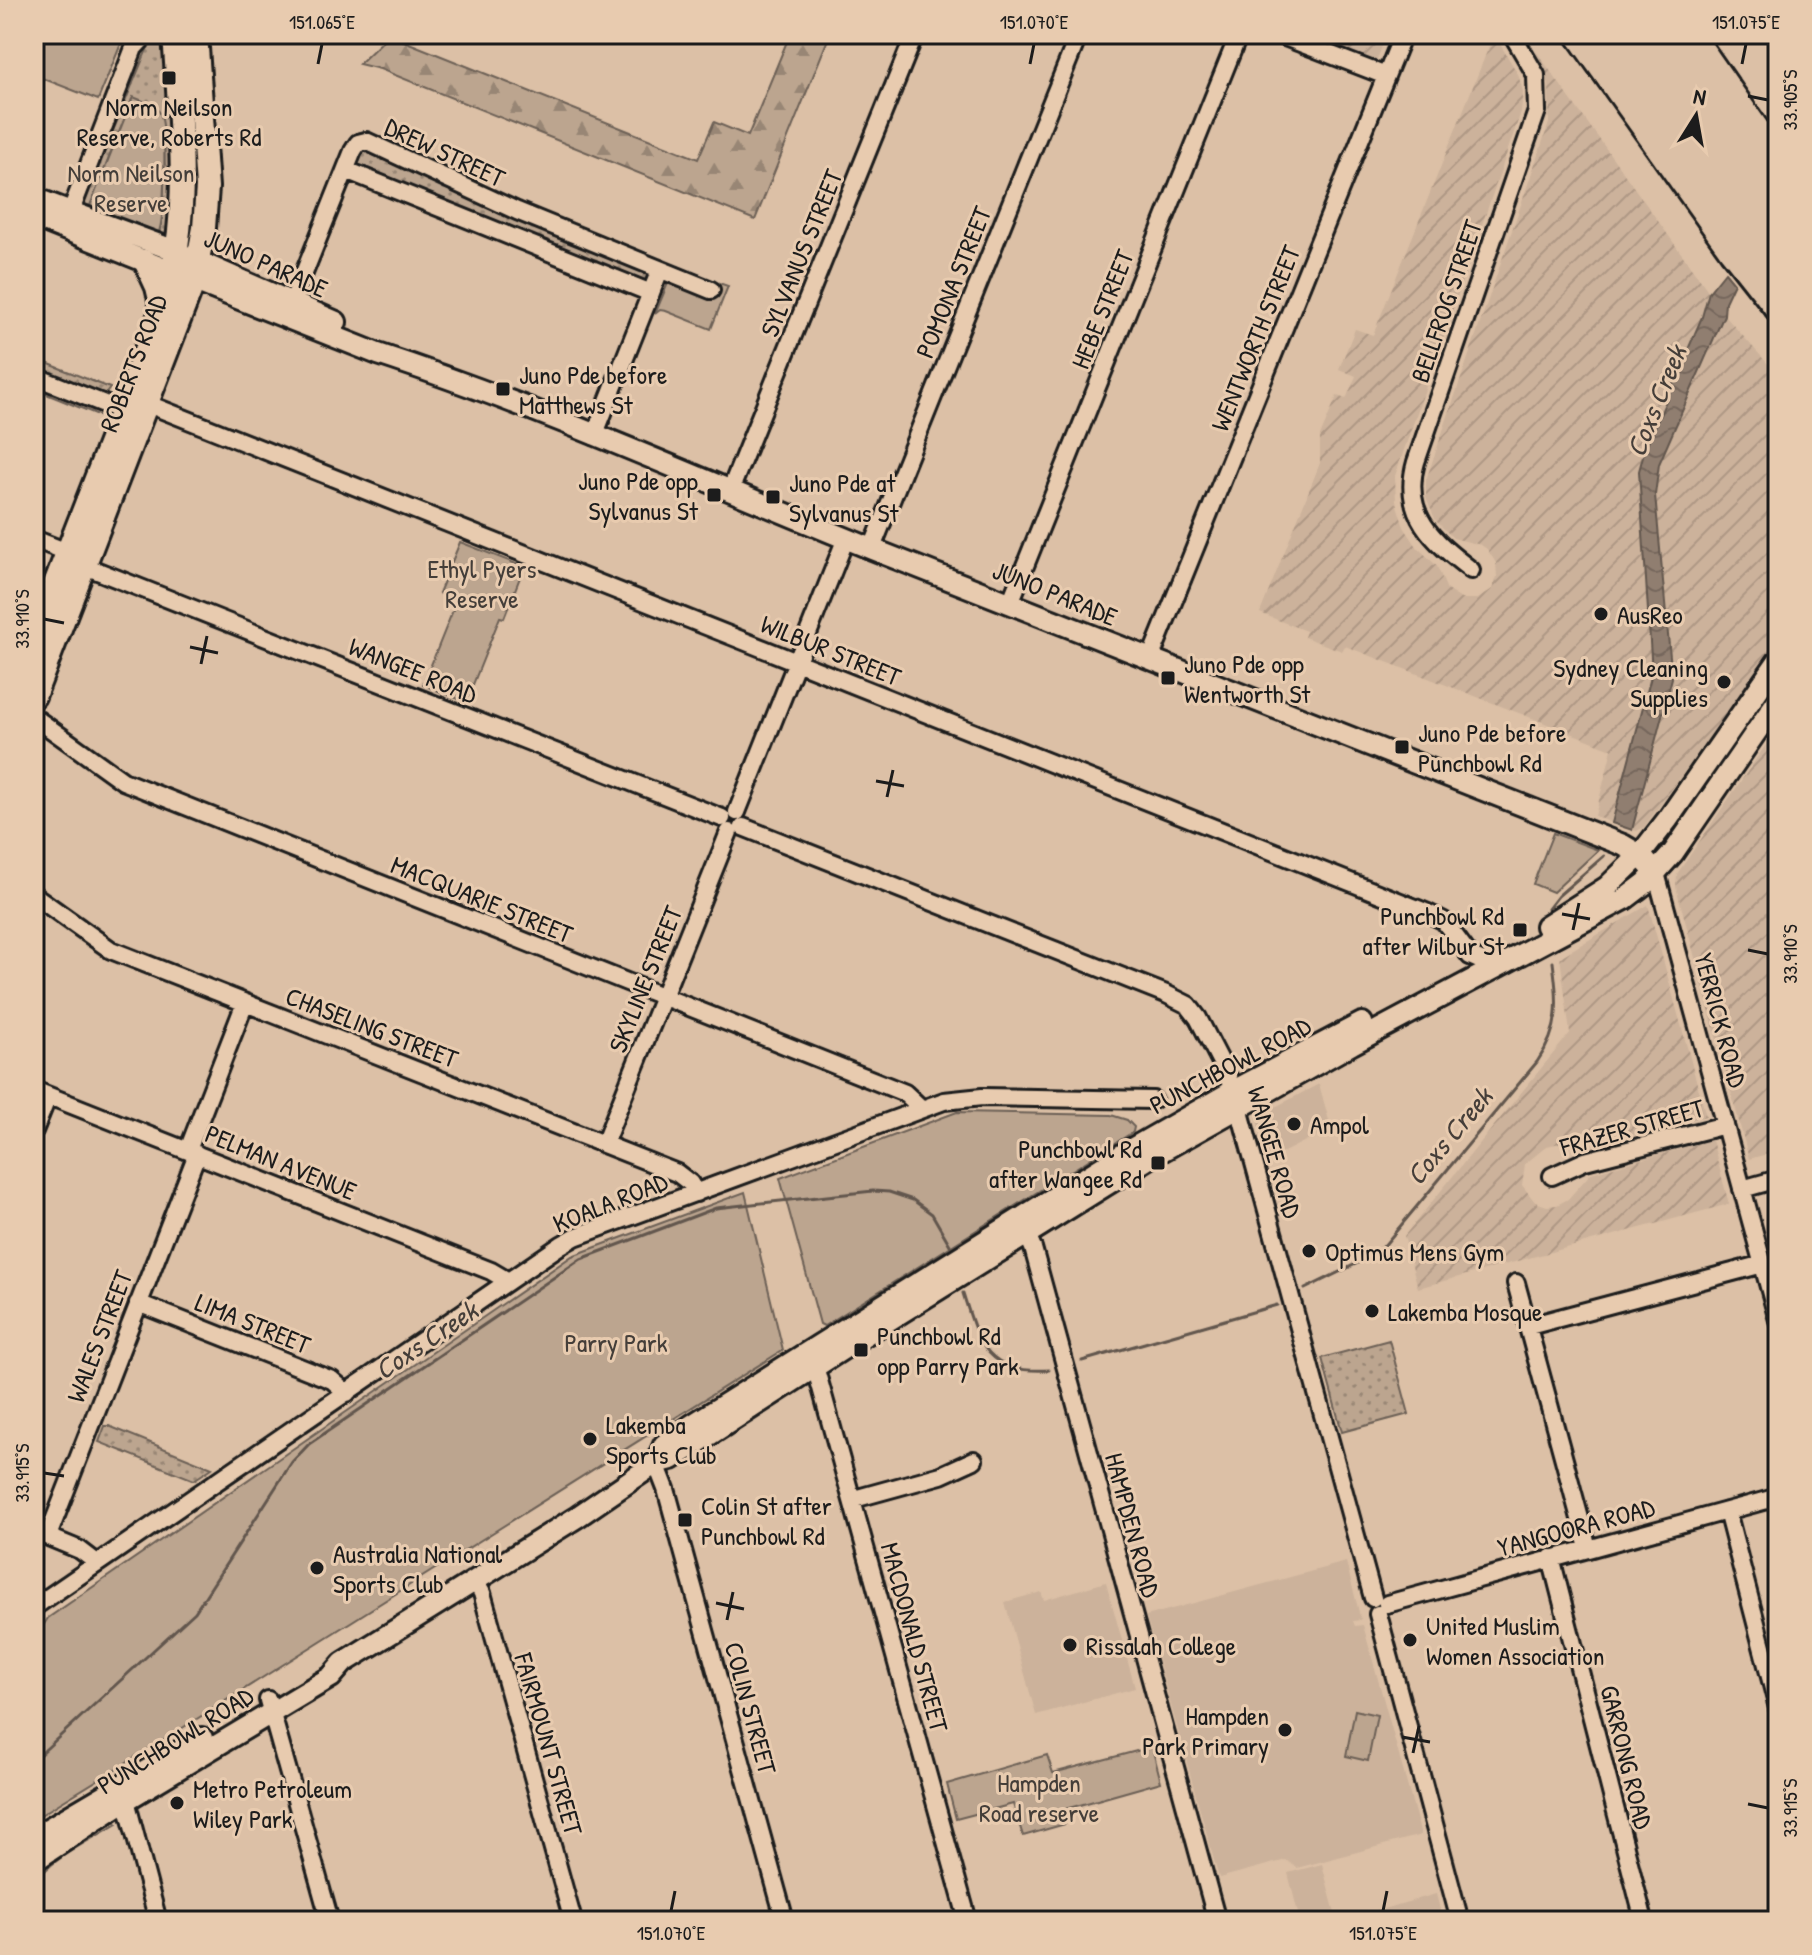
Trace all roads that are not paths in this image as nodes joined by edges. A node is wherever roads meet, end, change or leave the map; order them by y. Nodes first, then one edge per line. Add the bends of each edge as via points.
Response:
1 (147, 34) edge
2 (174, 34) edge
3 (196, 34) edge
4 (915, 34) edge
5 (1079, 34) edge
6 (1239, 34) edge
7 (1277, 34) edge
8 (1403, 34) edge
9 (1512, 34) edge
10 (1386, 76) junction
11 (346, 170) junction
12 (34, 198) edge
13 (71, 211) junction
14 (34, 217) edge
15 (145, 261) junction
16 (186, 267) junction
17 (660, 270) junction
18 (711, 290) dead end
19 (651, 293) junction
20 (292, 303) junction
21 (162, 309) junction
22 (428, 370) junction
23 (34, 376) edge
24 (148, 404) junction
25 (122, 411) junction
26 (594, 436) junction
27 (730, 491) junction
28 (846, 538) junction
29 (34, 539) edge
30 (872, 548) junction
31 (76, 559) junction
32 (1471, 570) dead end
33 (1010, 603) junction
34 (34, 638) edge
35 (1150, 659) junction
36 (1778, 661) edge
37 (796, 662) junction
38 (34, 696) edge
39 (1778, 700) edge
40 (34, 717) edge
41 (733, 822) junction
42 (1640, 855) junction
43 (1656, 873) junction
44 (34, 895) edge
45 (1481, 961) junction
46 (664, 997) junction
47 (245, 1003) junction
48 (41, 1093) edge
49 (1236, 1099) junction
50 (1153, 1100) dead end
51 (921, 1108) junction
52 (1725, 1125) junction
53 (34, 1131) edge
54 (604, 1144) junction
55 (192, 1152) junction
56 (1552, 1176) dead end
57 (1778, 1179) edge
58 (1742, 1189) junction
59 (696, 1193) junction
60 (1027, 1234) junction
61 (1763, 1264) junction
62 (508, 1281) junction
63 (1516, 1283) dead end
64 (138, 1303) junction
65 (1778, 1320) edge
66 (1529, 1326) junction
67 (815, 1366) junction
68 (347, 1393) junction
69 (974, 1460) dead end
70 (656, 1463) junction
71 (1778, 1497) edge
72 (854, 1499) junction
73 (1727, 1511) junction
74 (41, 1533) edge
75 (1588, 1548) junction
76 (1551, 1558) junction
77 (97, 1563) junction
78 (475, 1581) junction
79 (1379, 1605) junction
80 (34, 1607) edge
81 (270, 1705) junction
82 (1778, 1708) edge
83 (126, 1800) junction
84 (40, 1837) edge
85 (34, 1861) edge
86 (34, 1868) edge
87 (158, 1921) edge
88 (330, 1921) edge
89 (573, 1921) edge
90 (785, 1921) edge
91 (968, 1921) edge
92 (1217, 1921) edge
93 (1460, 1921) edge
94 (1644, 1921) edge

1 - 13 street via 134,48
2 - 16 highway, ROBERTS ROAD
3 - 16 highway, ROBERTS ROAD via 207,187 204,228
4 - 27 street, SYLVANUS STREET
5 - 30 street, POMONA STREET
6 - 33 street, HEBE STREET
7 - 10 street
8 - 10 street, WENTWORTH STREET
9 - 32 street, BELLFROG STREET via 1536,75 1537,111 1411,488 1428,531
10 - 35 street, WENTWORTH STREET
11 - 17 street, DREW STREET via 355,146 370,142
11 - 19 street, DREW STREET
11 - 20 street
12 - 13 main road, JUNO PARADE
13 - 16 main road, JUNO PARADE
14 - 15 main road, JUNO PARADE
15 - 16 main road, JUNO PARADE
15 - 21 highway
16 - 20 main road, JUNO PARADE
16 - 21 highway, ROBERTS ROAD
16 - 22 main road, JUNO PARADE via 378,354
16 - 24 highway, ROBERTS ROAD
17 - 18 street, DREW STREET
17 - 19 street
19 - 26 street
20 - 22 main road, JUNO PARADE via 381,342
21 - 25 highway, ROBERTS ROAD
22 - 26 main road, JUNO PARADE
23 - 25 street
24 - 31 highway, ROBERTS ROAD
24 - 37 street, WILBUR STREET
25 - 31 highway, ROBERTS ROAD
26 - 27 main road, JUNO PARADE
27 - 28 main road, JUNO PARADE
28 - 30 main road, JUNO PARADE
28 - 37 street, SKYLINE STREET
29 - 31 street, WANGEE ROAD
30 - 33 main road, JUNO PARADE
31 - 34 highway, ROBERTS ROAD
31 - 38 highway, ROBERTS ROAD
31 - 41 street, WANGEE ROAD
33 - 35 main road, JUNO PARADE
35 - 42 main road, JUNO PARADE
36 - 42 main road, PUNCHBOWL ROAD
37 - 41 street, SKYLINE STREET
37 - 45 street, WILBUR STREET via 1428,913 1444,921 1470,956
39 - 43 main road, PUNCHBOWL ROAD
40 - 46 street, MACQUARIE STREET via 123,781
41 - 46 street, SKYLINE STREET
41 - 49 street, WANGEE ROAD via 1179,1000 1198,1018
42 - 43 main road, JUNO PARADE
42 - 45 main road, PUNCHBOWL ROAD via 1585,903
43 - 49 main road, PUNCHBOWL ROAD via 1614,905
43 - 52 street, YERRICK ROAD
44 - 47 street, CHASELING STREET via 111,950
45 - 49 main road, PUNCHBOWL ROAD
46 - 51 street, MACQUARIE STREET via 905,1093
46 - 54 street, SKYLINE STREET
47 - 54 street, CHASELING STREET
47 - 55 street, WALES STREET
48 - 53 street
48 - 55 street, PELMAN AVENUE
49 - 60 main road, PUNCHBOWL ROAD
49 - 70 main road, PUNCHBOWL ROAD via 1128,1151 692,1425 664,1445
49 - 79 street, WANGEE ROAD
50 - 51 street, KOALA ROAD via 982,1097
51 - 59 street, KOALA ROAD
52 - 56 street, FRAZER STREET via 1585,1161
52 - 58 street, YERRICK ROAD
54 - 59 street, CHASELING STREET via 677,1173
55 - 62 street, PELMAN AVENUE
55 - 64 street, WALES STREET
57 - 58 street
58 - 61 street, YERRICK ROAD
59 - 62 street, KOALA ROAD via 575,1237
60 - 67 main road, PUNCHBOWL ROAD
60 - 92 street, HAMPDEN ROAD
61 - 65 street, YERRICK ROAD
61 - 66 street
62 - 68 street, KOALA ROAD
63 - 66 street
64 - 68 street, LIMA STREET via 332,1380
64 - 74 street, WALES STREET
66 - 75 street
67 - 70 main road, PUNCHBOWL ROAD via 672,1459
67 - 72 street, MACDONALD STREET
68 - 77 street, KOALA ROAD
69 - 72 street via 941,1475
70 - 78 main road, PUNCHBOWL ROAD
70 - 90 street, COLIN STREET
71 - 73 street, YANGOORA ROAD
72 - 91 street, MACDONALD STREET
73 - 75 street, YANGOORA ROAD
73 - 82 street
74 - 77 street
75 - 76 street, YANGOORA ROAD
76 - 79 street, YANGOORA ROAD
76 - 94 street, GARRONG ROAD
77 - 80 street, KOALA ROAD
78 - 81 main road, PUNCHBOWL ROAD
78 - 89 street, FAIRMOUNT STREET
79 - 93 street, WANGEE ROAD
81 - 83 main road, PUNCHBOWL ROAD
81 - 84 main road, PUNCHBOWL ROAD
81 - 88 street
83 - 84 main road, PUNCHBOWL ROAD
83 - 87 street
84 - 85 main road, PUNCHBOWL ROAD
84 - 86 main road

